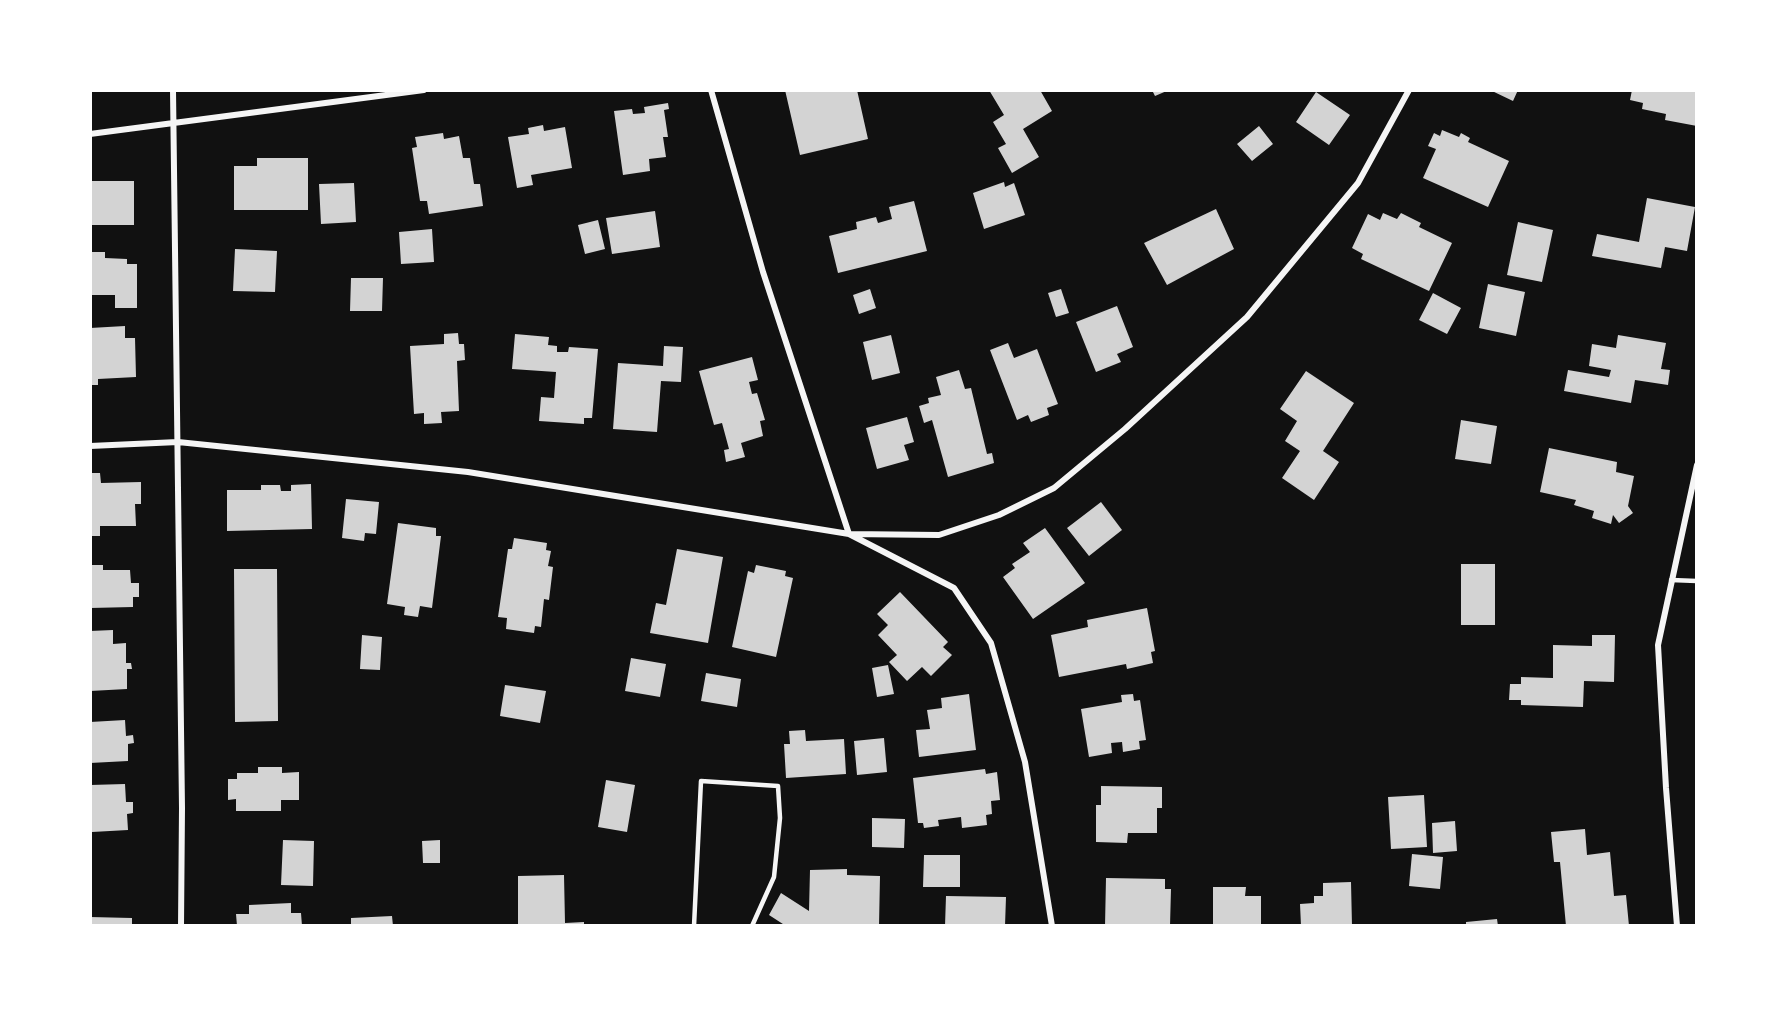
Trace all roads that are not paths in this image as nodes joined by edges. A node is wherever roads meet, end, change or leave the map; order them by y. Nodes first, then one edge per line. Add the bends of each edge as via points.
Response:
1 (173, 90) edge
2 (424, 90) edge
3 (711, 90) edge
4 (1408, 90) edge
5 (172, 123) junction
6 (90, 134) edge
7 (178, 442) junction
8 (90, 446) edge
9 (1697, 465) edge
10 (849, 534) junction
11 (1671, 580) junction
12 (1697, 581) edge
13 (181, 926) edge
14 (694, 926) edge
15 (752, 926) edge
16 (1052, 926) edge
17 (1677, 926) edge

1 - 5 street
2 - 5 street
3 - 10 street via 763,272
4 - 10 street via 1358,183 1247,317 1054,488 999,515 939,535
5 - 6 street
5 - 7 street
7 - 8 street
7 - 10 street via 468,472
7 - 13 street
9 - 11 street
10 - 16 street via 954,588 991,643 1025,762
11 - 12 lane
11 - 17 street via 1658,645
14 - 15 lane via 702,781 778,786 780,818 774,877

